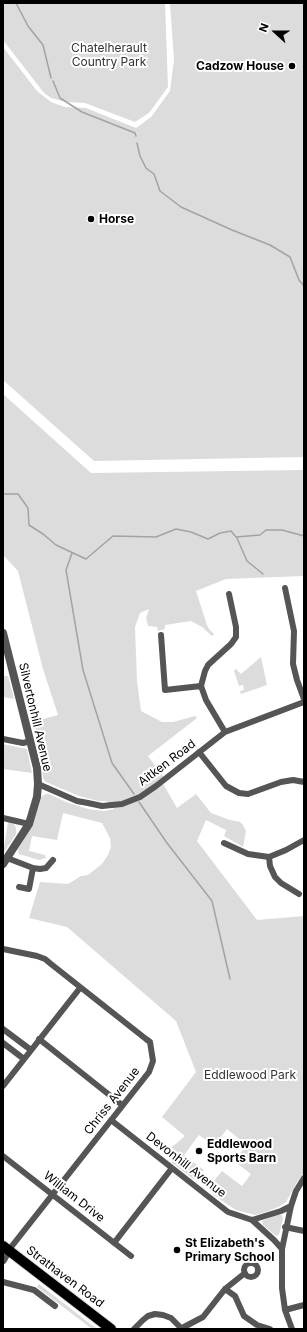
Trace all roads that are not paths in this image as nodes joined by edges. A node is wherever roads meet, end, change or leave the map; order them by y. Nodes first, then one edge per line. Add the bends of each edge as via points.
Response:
1 (285, 588) dead end
2 (229, 594) dead end
3 (3, 633) edge
4 (161, 635) dead end
5 (4, 644) edge
6 (201, 686) junction
7 (304, 699) edge
8 (304, 702) edge
9 (225, 732) junction
10 (3, 739) edge
11 (30, 741) junction
12 (198, 752) junction
13 (304, 782) edge
14 (38, 784) junction
15 (3, 818) edge
16 (27, 826) junction
17 (304, 840) edge
18 (224, 843) dead end
19 (269, 857) junction
20 (53, 860) dead end
21 (5, 861) edge
22 (33, 868) junction
23 (19, 887) dead end
24 (299, 894) dead end
25 (3, 949) edge
26 (80, 988) junction
27 (3, 1029) edge
28 (39, 1040) junction
29 (3, 1043) edge
30 (31, 1050) junction
31 (24, 1059) junction
32 (3, 1086) edge
33 (122, 1105) junction
34 (111, 1120) junction
35 (3, 1156) edge
36 (172, 1168) junction
37 (304, 1178) edge
38 (52, 1194) junction
39 (291, 1206) junction
40 (252, 1220) junction
41 (285, 1227) junction
42 (304, 1231) edge
43 (114, 1243) junction
44 (282, 1249) junction
45 (5, 1252) edge
46 (131, 1256) dead end
47 (244, 1273) dead end
48 (3, 1282) edge
49 (226, 1289) junction
50 (304, 1305) edge
51 (55, 1306) dead end
52 (285, 1310) junction
53 (110, 1329) edge
54 (134, 1329) edge
55 (182, 1329) edge
56 (270, 1329) edge
57 (292, 1329) edge

1 - 7 street via 294,631 293,664
2 - 6 street via 236,637 208,665
3 - 5 street, Silvertonhill Avenue
4 - 6 street via 165,690
5 - 11 street, Silvertonhill Avenue
6 - 9 street via 206,700
8 - 9 street, Aitken Road
9 - 12 street, Aitken Road
10 - 11 street via 24,743
11 - 14 street, Silvertonhill Avenue
12 - 13 street via 226,786 239,793 248,794 281,782
12 - 14 street, Aitken Road via 140,797 122,804 102,806 88,803
14 - 16 street, Silvertonhill Avenue via 37,797
15 - 16 street
16 - 21 street, Silvertonhill Avenue
17 - 19 street
18 - 19 street via 248,854
19 - 24 street via 275,877
20 - 22 street via 46,868
21 - 22 street
22 - 23 street via 30,889
25 - 26 street, Chriss Avenue via 45,960
26 - 28 street
26 - 33 street, Chriss Avenue via 150,1042 152,1067
27 - 30 street
28 - 30 street
28 - 33 street
29 - 31 street
30 - 31 street
31 - 32 street
33 - 34 street, Chriss Avenue
34 - 36 street, Devonhill Avenue
34 - 38 street, Chriss Avenue
35 - 38 street, William Drive
36 - 40 street, Devonhill Avenue via 228,1212
36 - 43 street
37 - 39 street
38 - 43 street, William Drive
38 - 45 street, Chriss Avenue
39 - 40 street
39 - 41 street
40 - 44 street, Devonhill Avenue
41 - 42 street
41 - 44 street
43 - 46 street, William Drive
44 - 52 street
45 - 53 main road, Strathaven Road
47 - 49 street
48 - 51 street via 34,1290
49 - 55 street via 203,1317
49 - 56 street via 235,1296 244,1316 257,1325
50 - 52 street
52 - 57 street
54 - 55 street via 148,1316 155,1314 171,1318

